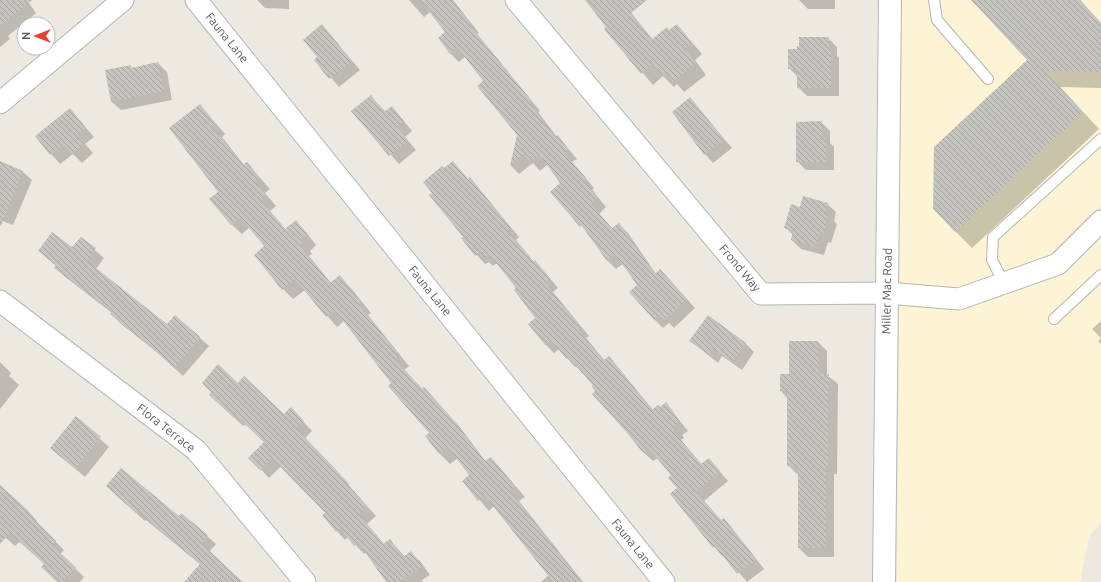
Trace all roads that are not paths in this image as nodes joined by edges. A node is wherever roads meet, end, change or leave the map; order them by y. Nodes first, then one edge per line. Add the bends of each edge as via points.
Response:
1 (123, 0) edge
2 (196, 0) edge
3 (516, 0) edge
4 (890, 0) edge
5 (934, 0) edge
6 (988, 79) dead end
7 (0, 103) edge
8 (1101, 139) edge
9 (1101, 221) edge
10 (1101, 275) edge
11 (1004, 283) junction
12 (887, 293) junction
13 (0, 301) edge
14 (1054, 319) dead end
15 (305, 582) edge
16 (664, 582) edge
17 (884, 582) edge

1 - 7 street
2 - 16 street, Fauna Lane
3 - 12 street, Frond Way via 761,294
4 - 12 street, Miller Mac Road
5 - 6 lane via 937,20
8 - 11 lane via 993,237 992,260
9 - 11 street, Frond Way via 1058,264
10 - 14 lane
11 - 12 street, Frond Way via 958,299
12 - 17 street, Miller Mac Road
13 - 15 street, Flora Terrace via 196,450

